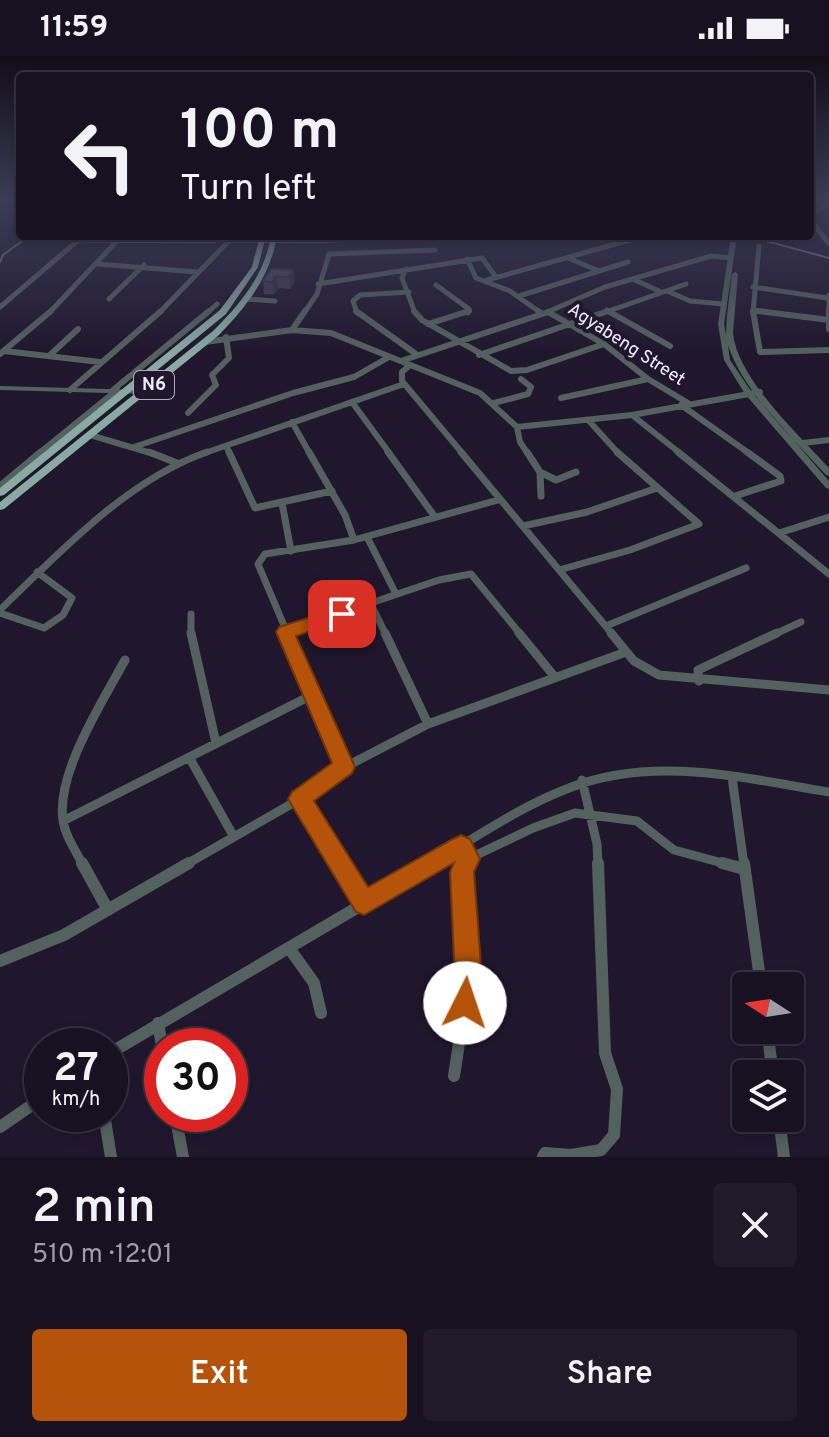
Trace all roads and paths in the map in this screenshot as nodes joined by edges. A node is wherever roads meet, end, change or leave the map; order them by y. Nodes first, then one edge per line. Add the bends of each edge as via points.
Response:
1 (65, 251) edge
2 (106, 251) edge
3 (216, 251) edge
4 (259, 251) edge
5 (271, 251) edge
6 (353, 251) edge
7 (591, 251) edge
8 (732, 251) edge
9 (739, 251) edge
10 (758, 251) edge
11 (407, 255) dead end
12 (568, 258) junction
13 (731, 258) junction
14 (467, 259) junction
15 (628, 262) dead end
16 (98, 264) junction
17 (144, 265) junction
18 (408, 268) junction
19 (599, 271) junction
20 (197, 272) junction
21 (496, 277) junction
22 (487, 280) junction
23 (635, 280) junction
24 (318, 284) junction
25 (686, 284) dead end
26 (436, 285) dead end
27 (753, 287) junction
28 (664, 291) junction
29 (409, 292) junction
30 (519, 296) junction
31 (828, 296) edge
32 (109, 299) dead end
33 (247, 299) junction
34 (275, 301) dead end
35 (217, 304) dead end
36 (723, 304) junction
37 (0, 307) edge
38 (607, 310) junction
39 (753, 310) junction
40 (544, 312) junction
41 (828, 320) edge
42 (428, 324) junction
43 (570, 324) junction
44 (78, 329) dead end
45 (829, 329) edge
46 (292, 330) junction
47 (216, 333) junction
48 (228, 338) junction
49 (205, 342) junction
50 (457, 342) junction
51 (604, 344) junction
52 (670, 346) dead end
53 (829, 350) edge
54 (2, 352) edge
55 (416, 354) junction
56 (50, 355) junction
57 (479, 355) junction
58 (389, 357) junction
59 (401, 361) junction
60 (100, 362) junction
61 (410, 365) junction
62 (521, 379) dead end
63 (648, 379) junction
64 (404, 384) junction
65 (0, 388) edge
66 (70, 390) junction
67 (115, 390) junction
68 (129, 391) junction
69 (144, 392) junction
70 (748, 392) junction
71 (760, 392) junction
72 (561, 398) dead end
73 (352, 402) junction
74 (494, 403) junction
75 (685, 404) junction
76 (188, 413) dead end
77 (632, 415) junction
78 (589, 421) junction
79 (292, 422) junction
80 (517, 427) junction
81 (90, 435) junction
82 (829, 440) edge
83 (803, 443) junction
84 (226, 446) junction
85 (134, 447) junction
86 (177, 463) junction
87 (540, 472) junction
88 (576, 472) dead end
89 (829, 473) edge
90 (0, 486) edge
91 (829, 486) edge
92 (657, 488) junction
93 (332, 491) junction
94 (0, 493) edge
95 (541, 496) dead end
96 (735, 496) junction
97 (498, 500) junction
98 (282, 503) junction
99 (0, 507) edge
100 (435, 517) junction
101 (829, 517) edge
102 (523, 526) junction
103 (779, 533) junction
104 (367, 537) junction
105 (354, 540) junction
106 (291, 551) junction
107 (746, 568) dead end
108 (559, 570) junction
109 (37, 572) junction
110 (829, 574) edge
111 (396, 594) junction
112 (371, 604) junction
113 (0, 612) edge
114 (191, 614) dead end
115 (801, 622) dead end
116 (606, 626) junction
117 (285, 632) junction
118 (626, 652) junction
119 (125, 660) dead end
120 (554, 676) junction
121 (699, 681) junction
122 (829, 690) edge
123 (314, 694) junction
124 (428, 724) junction
125 (216, 743) junction
126 (189, 757) junction
127 (345, 767) junction
128 (732, 777) junction
129 (582, 780) junction
130 (829, 792) edge
131 (300, 799) junction
132 (522, 810) junction
133 (589, 814) junction
134 (63, 821) junction
135 (533, 828) junction
136 (234, 837) junction
137 (461, 846) junction
138 (468, 859) junction
139 (744, 869) junction
140 (364, 903) junction
141 (108, 910) junction
142 (289, 948) junction
143 (0, 961) edge
144 (759, 972) edge
145 (321, 1013) dead end
146 (158, 1023) junction
147 (159, 1028) edge
148 (128, 1042) edge
149 (454, 1076) dead end
150 (24, 1110) edge
151 (0, 1127) edge
152 (107, 1132) edge
153 (178, 1132) edge
154 (781, 1132) edge
155 (111, 1157) edge
156 (183, 1157) edge
157 (543, 1157) edge
158 (784, 1157) edge

1 - 37 street
2 - 16 street
3 - 20 street
4 - 68 main road, N6 via 255,267 223,312
5 - 33 main road, N6
6 - 24 street via 329,254
7 - 12 street
8 - 13 street
9 - 71 street via 730,344
10 - 27 street
11 - 18 street
12 - 19 street
12 - 21 street
13 - 23 street via 711,256
13 - 36 street
14 - 18 street
14 - 21 street via 484,259
14 - 22 street, Agyabeng Street via 476,278
15 - 19 street
16 - 17 street
16 - 54 street
17 - 20 street
17 - 32 street
18 - 24 street
18 - 29 street via 402,278
19 - 30 street
20 - 60 street via 161,311
21 - 22 street
22 - 30 street, Agyabeng Street
23 - 28 street
23 - 40 street
24 - 46 street via 317,294
25 - 28 street
26 - 42 street via 469,309
27 - 31 street
27 - 39 street
28 - 36 street via 690,301
28 - 38 street
29 - 42 street via 414,312
29 - 55 street via 358,295 353,301 361,317
30 - 40 street, Agyabeng Street
31 - 41 street
33 - 34 street
33 - 47 main road, N6
35 - 67 street
36 - 70 street via 724,350
38 - 43 street
38 - 52 street
39 - 41 street
39 - 53 street via 760,352
40 - 43 street, Agyabeng Street
40 - 50 street
41 - 45 street
42 - 50 street
43 - 51 street, Agyabeng Street
43 - 57 street
44 - 56 street
46 - 48 street
46 - 58 street via 331,333
47 - 48 street
47 - 49 main road, N6
48 - 49 street
48 - 76 street via 229,358 212,375 216,385
49 - 69 main road, N6
50 - 55 street
50 - 57 street
51 - 57 street via 521,371
51 - 63 street, Agyabeng Street
54 - 56 street
55 - 59 street
56 - 60 street
58 - 59 street
58 - 85 street via 354,377
59 - 61 street
60 - 66 street
61 - 64 street via 400,378
61 - 74 street
62 - 74 street via 531,387 528,394
63 - 72 street
63 - 75 street, Agyabeng Street
64 - 73 street
64 - 97 street
65 - 66 street
66 - 67 street
67 - 68 street
67 - 90 street
68 - 69 street
68 - 94 main road, N6
69 - 81 main road, N6
70 - 71 street
70 - 75 street
70 - 91 street
71 - 83 street
73 - 79 street
73 - 100 street
74 - 80 street
75 - 77 street
75 - 96 street, Agyabeng Street via 780,476 781,481
77 - 78 street
77 - 96 street
78 - 80 street
78 - 92 street via 597,435
79 - 84 street
79 - 93 street
80 - 87 street via 520,442
81 - 85 street
81 - 99 main road, N6
82 - 83 street
83 - 89 street
84 - 86 street
84 - 98 street via 252,506
85 - 86 street
86 - 109 street via 87,527
87 - 88 street via 556,480
87 - 95 street
92 - 102 street
92 - 108 street via 699,524
93 - 98 street
93 - 105 street
96 - 103 street
97 - 100 street
97 - 102 street
98 - 106 street
100 - 104 street
101 - 103 street
102 - 108 street
103 - 110 street
104 - 105 street
104 - 111 street
105 - 106 street
106 - 117 street via 265,554 258,564
107 - 116 street
108 - 116 street
109 - 113 street
109 - 113 street via 72,598 63,615 44,628
111 - 112 street
111 - 120 street via 475,575
112 - 117 street
112 - 124 street
114 - 125 street via 191,643
115 - 121 street via 698,670
116 - 118 street
117 - 123 street
118 - 120 street
118 - 121 street via 659,675
119 - 134 street via 75,760 63,797
120 - 124 street
121 - 122 street
123 - 125 street
123 - 127 street
124 - 127 street
125 - 126 street
126 - 134 street
126 - 136 street
127 - 131 street
128 - 129 street via 649,770
128 - 130 street
128 - 139 street
129 - 132 street
129 - 133 street
131 - 136 street
131 - 140 street
132 - 135 street
132 - 137 street
133 - 135 street via 575,813
133 - 139 street via 637,821 674,850
133 - 157 street via 597,844 605,1053 617,1089 614,1135 601,1150
134 - 141 street
135 - 138 street
136 - 141 street
137 - 138 street
137 - 140 street
138 - 149 street via 462,872 469,979
139 - 144 street
140 - 142 street
141 - 143 street
142 - 145 street via 317,983
142 - 146 street
146 - 147 street
146 - 148 street
150 - 151 street
152 - 155 street
153 - 156 street
154 - 158 street

